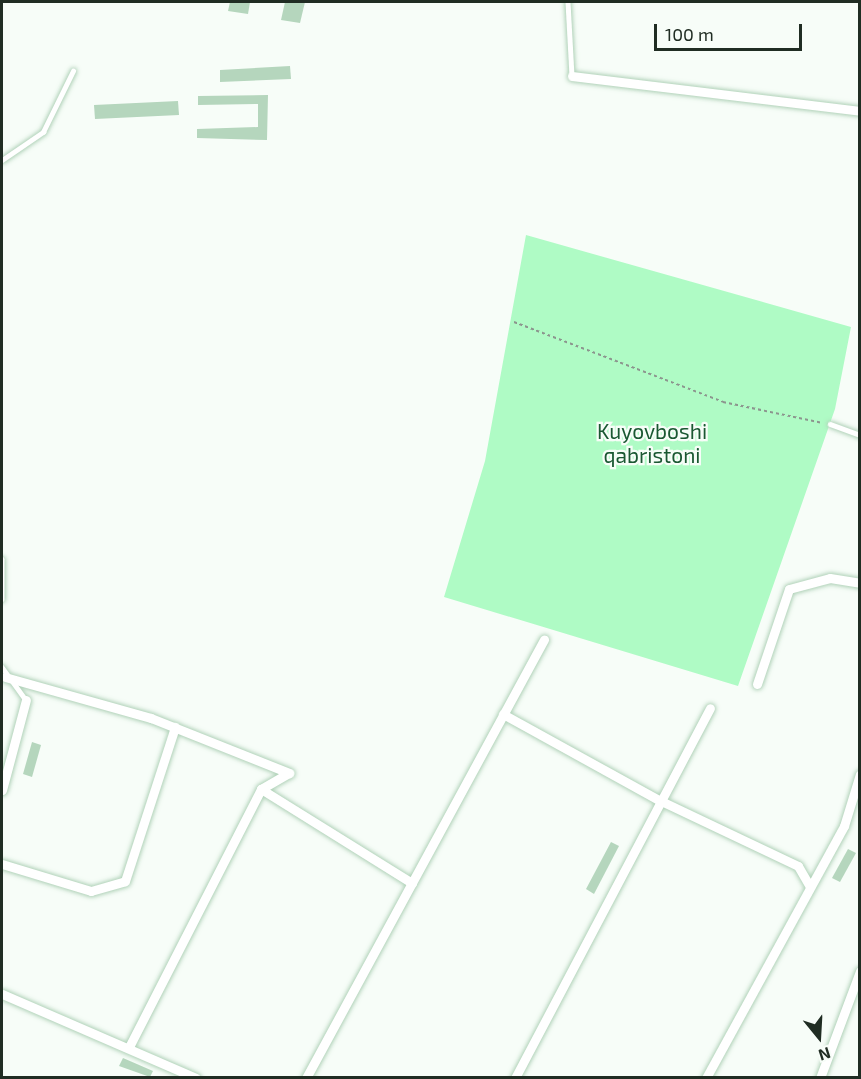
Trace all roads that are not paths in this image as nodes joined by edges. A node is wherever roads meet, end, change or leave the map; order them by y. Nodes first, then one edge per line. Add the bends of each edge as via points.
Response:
1 (568, 2) edge
2 (74, 71) dead end
3 (572, 76) joint
4 (860, 111) edge
5 (2, 160) edge
6 (830, 424) road end
7 (860, 435) edge
8 (2, 559) edge
9 (860, 584) edge
10 (2, 599) edge
11 (544, 639) dead end
12 (2, 667) edge
13 (5, 677) junction
14 (757, 684) dead end
15 (26, 700) joint
16 (710, 708) dead end
17 (503, 714) junction
18 (175, 728) junction
19 (860, 774) edge
20 (261, 789) junction
21 (2, 790) edge
22 (659, 800) junction
23 (2, 864) edge
24 (412, 883) junction
25 (810, 887) junction
26 (860, 971) edge
27 (2, 994) edge
28 (129, 1047) junction
29 (196, 1077) edge
30 (306, 1077) edge
31 (515, 1077) edge
32 (706, 1077) edge
33 (820, 1077) edge

1 - 3 lane
2 - 5 lane via 43,132
3 - 4 street
6 - 7 lane
8 - 10 lane
9 - 14 street via 830,578 789,589
11 - 17 street
12 - 13 lane
13 - 15 lane
13 - 18 street
15 - 21 street
16 - 22 street
17 - 22 street
17 - 24 street
18 - 20 street via 289,773
18 - 23 street via 125,881 91,891
19 - 25 street via 844,826
20 - 24 street
20 - 28 street
22 - 25 street via 798,866
22 - 31 street
24 - 30 street
25 - 32 street
26 - 33 street
27 - 28 street
28 - 29 street

